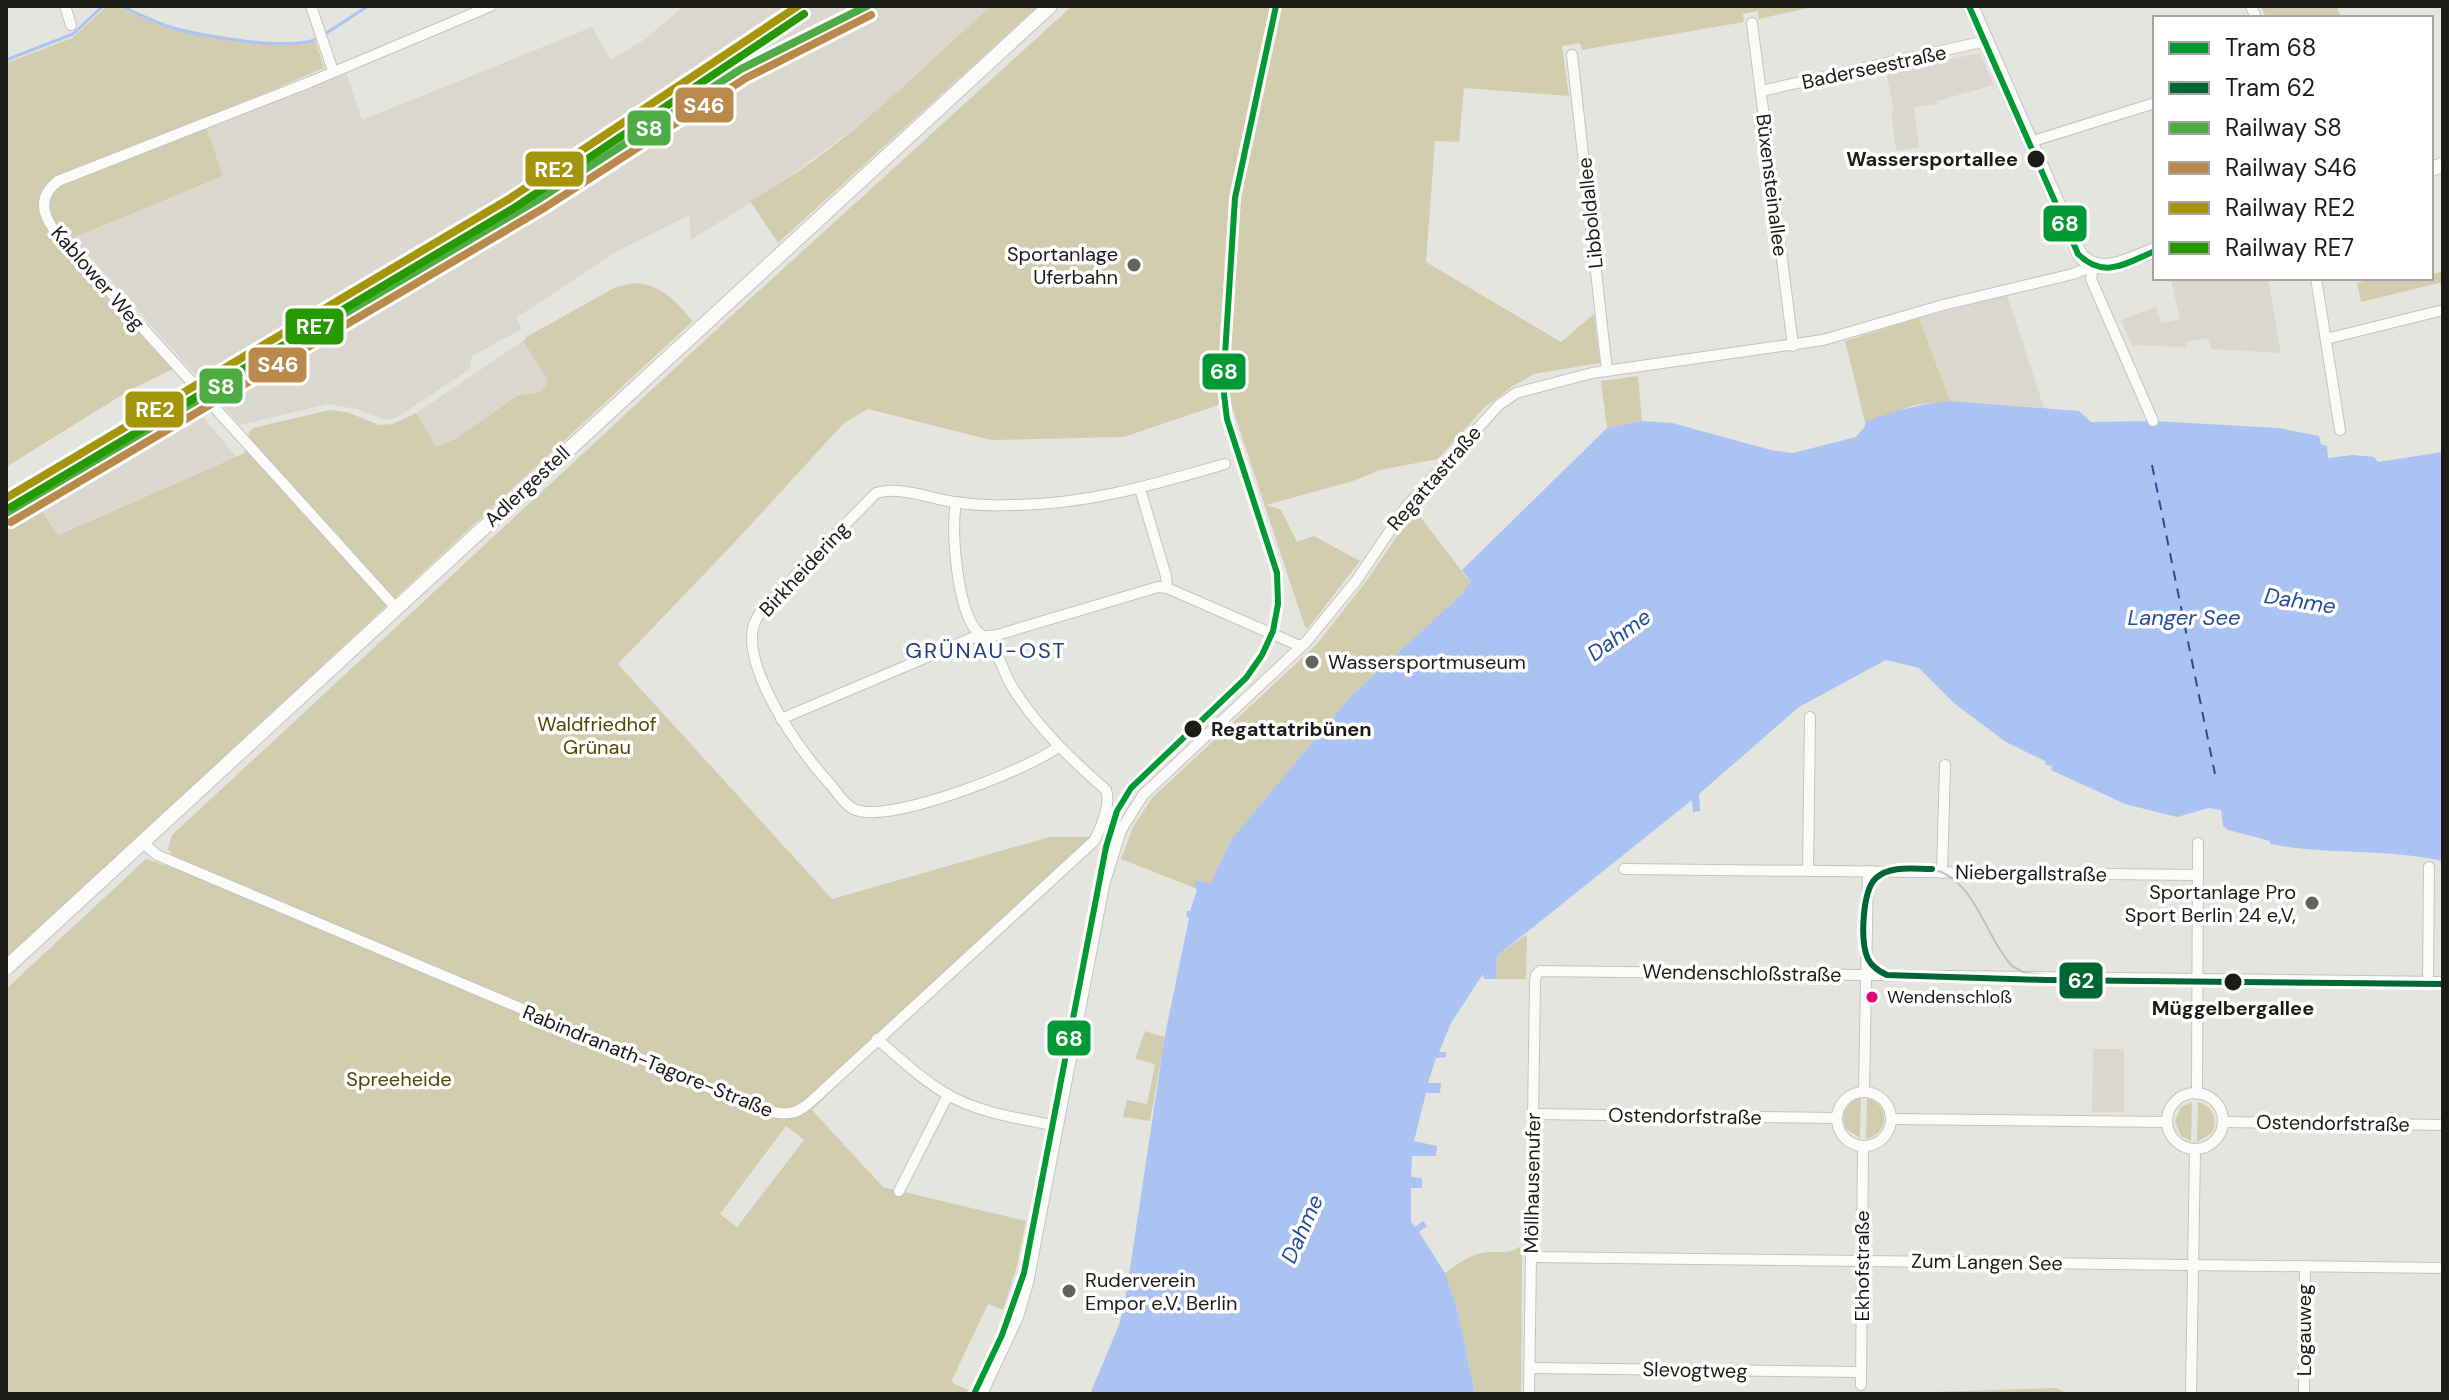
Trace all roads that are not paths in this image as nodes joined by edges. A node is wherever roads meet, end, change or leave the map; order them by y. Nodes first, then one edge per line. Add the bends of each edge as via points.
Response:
1 (65, 6) edge
2 (311, 6) edge
3 (491, 6) edge
4 (1050, 6) edge
5 (1971, 6) edge
6 (1752, 23) dead end
7 (71, 25) dead end
8 (1986, 41) junction
9 (1572, 55) dead end
10 (333, 71) junction
11 (1761, 91) junction
12 (2153, 104) edge
13 (2030, 142) junction
14 (2153, 251) edge
15 (2093, 266) junction
16 (2316, 280) edge
17 (2443, 310) edge
18 (2326, 339) junction
19 (1793, 346) junction
20 (1607, 371) junction
21 (2153, 421) dead end
22 (2340, 430) dead end
23 (1225, 464) dead end
24 (1140, 489) junction
25 (956, 502) junction
26 (1167, 588) junction
27 (396, 608) junction
28 (985, 637) junction
29 (1300, 646) junction
30 (1810, 717) dead end
31 (781, 719) junction
32 (1058, 747) junction
33 (1945, 765) dead end
34 (1101, 825) junction
35 (1121, 830) junction
36 (142, 842) junction
37 (2198, 843) dead end
38 (2429, 867) dead end
39 (1624, 869) dead end
40 (1808, 871) junction
41 (1868, 871) junction
42 (1942, 873) junction
43 (2198, 875) junction
44 (6, 968) edge
45 (1537, 973) joint
46 (1866, 974) junction
47 (2197, 979) junction
48 (2428, 982) junction
49 (2443, 982) edge
50 (877, 1039) junction
51 (1864, 1092) junction
52 (2197, 1094) junction
53 (948, 1095) junction
54 (1533, 1114) junction
55 (1837, 1118) junction
56 (1891, 1119) junction
57 (2167, 1122) junction
58 (2223, 1122) junction
59 (2443, 1125) edge
60 (1058, 1126) junction
61 (1863, 1147) junction
62 (2195, 1149) junction
63 (899, 1191) dead end
64 (1531, 1257) junction
65 (1862, 1260) junction
66 (2193, 1266) junction
67 (2305, 1266) junction
68 (2443, 1268) edge
69 (1530, 1368) junction
70 (1861, 1372) junction
71 (1861, 1385) dead end
72 (982, 1394) edge
73 (1529, 1394) edge
74 (2191, 1394) edge
75 (2304, 1394) edge

1 - 7 street
2 - 10 street
3 - 10 street, Kablower Weg
4 - 27 main road, Adlergestell
5 - 8 main road
6 - 11 street, Büxensteinallee
8 - 11 street, Baderseestraße
8 - 13 main road
9 - 20 street, Libboldallee
10 - 27 street, Kablower Weg via 58,181 46,194 43,211 55,231
11 - 19 street, Büxensteinallee
12 - 13 street
13 - 15 main road via 2080,255
14 - 15 main road, Regattastraße via 2109,267
15 - 19 street, Regattastraße
15 - 21 street via 2093,283
16 - 18 street
17 - 18 street
18 - 22 street
19 - 20 street, Regattastraße
20 - 29 street, Regattastraße via 1516,393 1499,405 1406,507 1356,581
23 - 24 street, Birkheidering
24 - 25 street, Birkheidering via 1080,502
24 - 26 street
25 - 28 street via 960,585 975,629
25 - 31 street, Birkheidering via 889,489 876,493 761,611 753,627 753,646
26 - 28 street
26 - 29 street
27 - 36 main road, Adlergestell
28 - 31 street
28 - 32 street via 1014,690
29 - 35 street, Regattastraße via 1143,795
30 - 40 street
31 - 32 street, Birkheidering via 812,765 851,808 869,813 925,803 991,781
32 - 34 street via 1106,790
33 - 42 street
34 - 35 street
34 - 50 street, Rabindranath-Tagore-Straße via 1094,841
35 - 60 street, Regattastraße via 1104,885
36 - 44 main road, Adlergestell
36 - 50 street, Rabindranath-Tagore-Straße via 157,855 770,1112 790,1115 802,1110
37 - 43 street
38 - 48 street
39 - 40 street, Niebergallstraße
40 - 41 street, Niebergallstraße
41 - 42 street, Niebergallstraße
41 - 46 street
42 - 43 street, Niebergallstraße
43 - 47 street
45 - 46 street, Wendenschloßstraße
45 - 54 street, Möllhausenufer
46 - 47 street, Wendenschloßstraße
46 - 51 street
47 - 48 street, Wendenschloßstraße
47 - 52 street
48 - 49 street, Wendenschloßstraße
50 - 53 street
51 - 55 street via 1842,1102
51 - 56 street via 1880,1097
52 - 57 street via 2176,1101
52 - 58 street via 2218,1106
53 - 60 street via 990,1111
53 - 63 street
54 - 55 street, Ostendorfstraße
54 - 64 street, Möllhausenufer
55 - 61 street via 1841,1134
56 - 57 street
56 - 61 street via 1880,1142
57 - 62 street via 2178,1144
58 - 59 street, Ostendorfstraße
58 - 62 street via 2214,1141
60 - 72 street, Regattastraße via 1028,1283
61 - 65 street, Ekhofstraße
62 - 66 street
64 - 65 street, Zum Langen See
64 - 69 street, Möllhausenufer
65 - 66 street, Zum Langen See
65 - 70 street, Ekhofstraße
66 - 67 street, Zum Langen See
66 - 74 street
67 - 68 street, Zum Langen See
67 - 75 street, Logauweg
69 - 70 street, Slevogtweg
69 - 73 street, Möllhausenufer
70 - 71 street, Ekhofstraße

